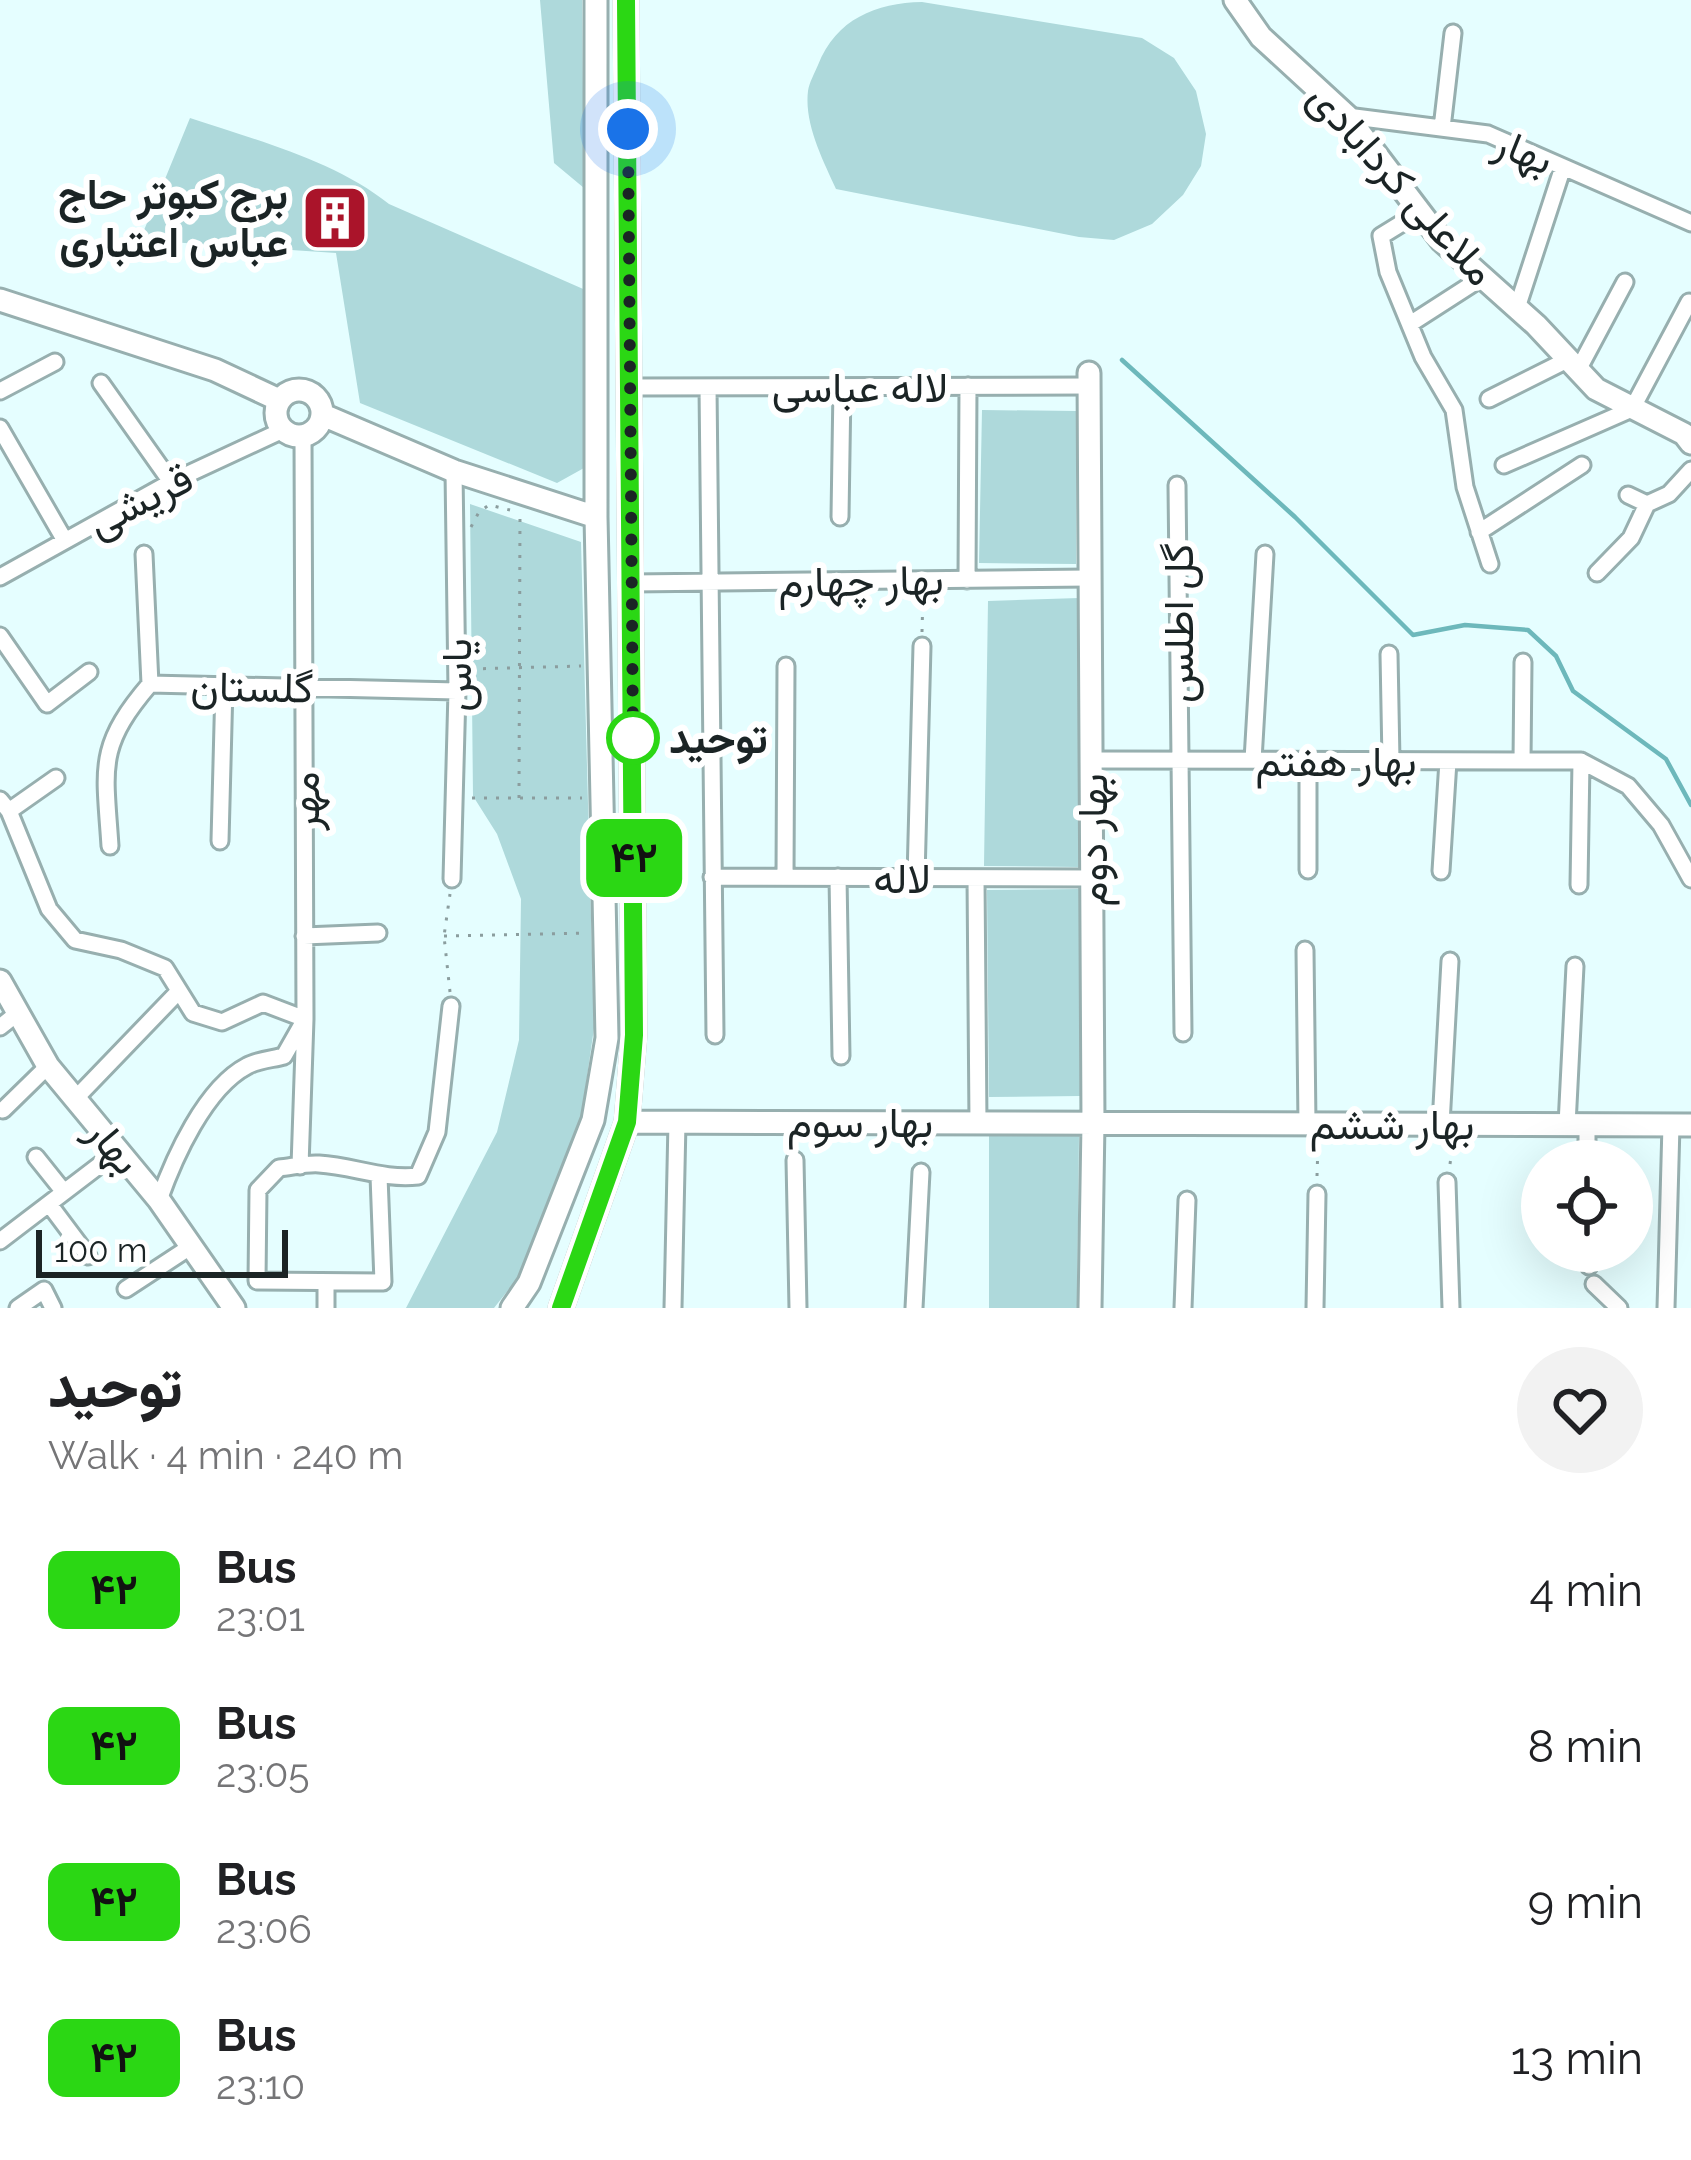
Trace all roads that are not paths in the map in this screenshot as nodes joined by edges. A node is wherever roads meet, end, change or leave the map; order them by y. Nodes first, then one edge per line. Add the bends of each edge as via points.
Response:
1 (596, 0) edge
2 (626, 0) edge
3 (1235, 0) edge
4 (1453, 34) dead end
5 (1347, 116) junction
6 (1442, 128) junction
7 (1563, 167) junction
8 (1420, 212) junction
9 (1689, 216) edge
10 (1483, 277) junction
11 (1624, 282) dead end
12 (0, 300) edge
13 (1689, 302) edge
14 (1517, 308) junction
15 (1410, 324) junction
16 (55, 362) dead end
17 (1572, 366) junction
18 (1089, 379) joint
19 (101, 383) dead end
20 (968, 386) junction
21 (631, 387) junction
22 (708, 387) junction
23 (842, 387) junction
24 (0, 391) edge
25 (1489, 399) dead end
26 (279, 400) junction
27 (1632, 409) junction
28 (323, 415) junction
29 (0, 428) edge
30 (1689, 432) edge
31 (293, 433) junction
32 (1504, 465) dead end
33 (1582, 465) dead end
34 (1691, 470) edge
35 (454, 471) junction
36 (170, 482) junction
37 (1177, 485) dead end
38 (1628, 495) dead end
39 (1647, 504) junction
40 (596, 517) junction
41 (840, 517) dead end
42 (1479, 532) junction
43 (64, 539) junction
44 (144, 554) dead end
45 (1265, 554) dead end
46 (1490, 564) dead end
47 (1597, 573) dead end
48 (0, 577) edge
49 (1090, 578) junction
50 (967, 580) junction
51 (708, 582) junction
52 (632, 583) junction
53 (0, 636) edge
54 (922, 646) road end
55 (1389, 654) dead end
56 (1523, 662) dead end
57 (786, 667) dead end
58 (89, 672) dead end
59 (150, 684) junction
60 (224, 686) junction
61 (304, 688) junction
62 (457, 691) junction
63 (1091, 760) junction
64 (1179, 760) junction
65 (1252, 760) junction
66 (1308, 760) junction
67 (1391, 761) junction
68 (1448, 761) junction
69 (1522, 761) junction
70 (1581, 761) junction
71 (56, 778) dead end
72 (4, 805) edge
73 (220, 841) dead end
74 (110, 846) dead end
75 (1308, 870) dead end
76 (1441, 871) dead end
77 (712, 877) junction
78 (785, 877) junction
79 (838, 877) junction
80 (916, 878) junction
81 (976, 878) junction
82 (1092, 878) junction
83 (452, 879) road end
84 (1691, 879) edge
85 (1579, 885) dead end
86 (378, 933) dead end
87 (304, 936) junction
88 (1305, 950) dead end
89 (1450, 961) dead end
90 (1575, 966) dead end
91 (0, 981) edge
92 (179, 992) junction
93 (451, 1006) road end
94 (20, 1012) junction
95 (305, 1018) junction
96 (0, 1028) edge
97 (1183, 1033) dead end
98 (715, 1035) dead end
99 (841, 1056) dead end
100 (48, 1066) junction
101 (75, 1099) junction
102 (3, 1110) edge
103 (627, 1122) junction
104 (676, 1122) junction
105 (978, 1123) junction
106 (1093, 1123) junction
107 (1313, 1124) junction
108 (1448, 1124) junction
109 (1577, 1125) junction
110 (1681, 1125) edge
111 (1581, 1140) edge
112 (118, 1151) junction
113 (36, 1157) dead end
114 (795, 1160) dead end
115 (300, 1166) junction
116 (921, 1172) dead end
117 (380, 1176) junction
118 (1447, 1182) road end
119 (64, 1192) junction
120 (1317, 1194) road end
121 (159, 1200) junction
122 (1187, 1200) dead end
123 (49, 1204) junction
124 (0, 1241) edge
125 (190, 1247) junction
126 (88, 1256) dead end
127 (326, 1282) junction
128 (1594, 1284) dead end
129 (126, 1289) dead end
130 (228, 1306) edge
131 (18, 1308) edge
132 (53, 1308) edge
133 (326, 1308) edge
134 (512, 1308) edge
135 (561, 1308) edge
136 (673, 1308) edge
137 (798, 1308) edge
138 (914, 1308) edge
139 (1090, 1308) edge
140 (1183, 1308) edge
141 (1315, 1308) edge
142 (1451, 1308) edge
143 (1619, 1308) edge
144 (1666, 1308) edge

1 - 40 main road
2 - 21 main road
3 - 5 main road, ملاعلی کردابادی via 1261,37
4 - 6 street
5 - 6 street, بهار
5 - 8 main road, ملاعلی کردابادی
6 - 7 street, بهار via 1488,134
7 - 9 street, بهار
7 - 14 street
8 - 10 main road, ملاعلی کردابادی
8 - 15 street via 1381,236
10 - 14 main road, ملاعلی کردابادی
10 - 15 street
11 - 17 street
12 - 26 main road via 215,370
13 - 27 street
14 - 17 main road, ملاعلی کردابادی
15 - 42 street via 1454,410
16 - 24 street
17 - 25 street
17 - 27 main road, ملاعلی کردابادی
18 - 20 street, لاله عباسی
18 - 49 main road, بهار دوم
19 - 36 street
20 - 23 street, لاله عباسی
20 - 50 street
21 - 22 street, لاله عباسی
21 - 52 main road
22 - 23 street, لاله عباسی
22 - 51 street
23 - 41 street
26 - 28 main road via 307,390
26 - 31 main road via 278,421
27 - 30 main road, ملاعلی کردابادی
27 - 32 street
28 - 31 main road via 320,425
28 - 35 main road
29 - 43 street
31 - 36 street, قریشی
31 - 61 street, مهر
33 - 42 street
34 - 39 street
35 - 40 main road
35 - 62 street, یاس
36 - 43 street, قریشی
37 - 64 street, گل اطلس
38 - 39 street
39 - 47 street via 1631,538
40 - 134 main road via 607,1038 592,1120
42 - 46 street
43 - 48 street, قریشی
44 - 59 street
45 - 65 street
49 - 50 street, بهار چهارم
49 - 63 main road, بهار دوم
50 - 51 street, بهار چهارم
51 - 52 street, بهار چهارم
51 - 77 street
52 - 103 main road via 634,1035
53 - 58 street via 47,704
54 - 80 street
55 - 67 street
56 - 69 street
57 - 78 street
59 - 60 street, گلستان
59 - 74 street, گلستان via 120,719 105,765
60 - 61 street, گلستان
60 - 73 street
61 - 62 street, گلستان
61 - 87 street, مهر
62 - 83 street, یاس
63 - 64 street, بهار هفتم
63 - 82 main road, بهار دوم
64 - 65 street, بهار هفتم
64 - 97 street, گل اطلس
65 - 66 street, بهار هفتم
66 - 67 street, بهار هفتم
66 - 75 street
67 - 68 street, بهار هفتم
68 - 69 street, بهار هفتم
68 - 76 street
69 - 70 street, بهار هفتم
70 - 84 street via 1628,786
70 - 85 street
71 - 72 street
72 - 92 street via 49,909 75,940 165,968
77 - 78 street, لاله
77 - 98 street
78 - 79 street, لاله
79 - 80 street, لاله
79 - 99 street
80 - 81 street, لاله
81 - 82 street, لاله
81 - 105 street
82 - 106 main road, بهار دوم
86 - 87 street
87 - 95 street, مهر
88 - 107 street
89 - 108 street
90 - 109 street
91 - 94 main road, بهار
92 - 95 street via 193,1013 222,1022 263,1003
92 - 101 street
93 - 117 street via 437,1132 418,1176
94 - 96 street
94 - 100 main road, بهار
95 - 115 street, مهر
95 - 121 street via 284,1055 246,1066 216,1094 172,1162
100 - 101 main road, بهار
100 - 102 street
101 - 112 main road, بهار
103 - 104 main road, بهار سوم
103 - 135 main road
104 - 105 main road, بهار سوم
104 - 136 street
105 - 106 main road, بهار سوم
106 - 107 main road, بهار ششم
106 - 139 main road, بهار دوم
107 - 108 main road, بهار ششم
108 - 109 main road, بهار ششم
109 - 110 main road, بهار ششم
109 - 111 street
110 - 144 street
112 - 119 street
112 - 121 main road, بهار
113 - 119 street
114 - 137 street
115 - 117 street
115 - 127 street via 279,1168 258,1190 257,1281
116 - 138 street
117 - 127 street via 383,1282
118 - 142 street
119 - 123 street
120 - 141 street
121 - 125 main road, بهار
122 - 140 street
123 - 124 street
123 - 126 street
125 - 129 street
125 - 130 main road, بهار
127 - 133 street
128 - 143 street
131 - 132 street via 44,1290

